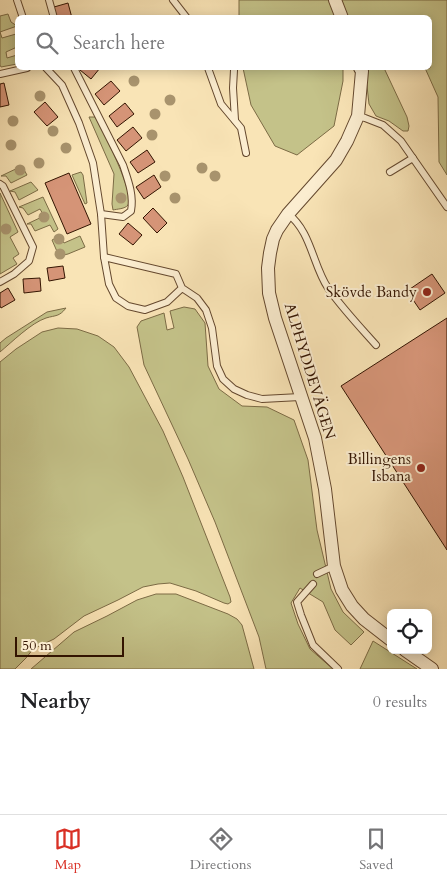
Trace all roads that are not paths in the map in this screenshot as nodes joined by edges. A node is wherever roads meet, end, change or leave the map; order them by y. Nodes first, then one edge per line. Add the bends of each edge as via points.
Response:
1 (17, 0) edge
2 (49, 0) edge
3 (174, 0) edge
4 (335, 0) edge
5 (22, 15) edge
6 (53, 15) edge
7 (185, 15) edge
8 (341, 15) edge
9 (19, 70) edge
10 (48, 70) edge
11 (75, 70) edge
12 (209, 70) edge
13 (234, 70) dead end
14 (361, 70) edge
15 (0, 74) edge
16 (358, 116) junction
17 (235, 121) junction
18 (246, 153) dead end
19 (413, 158) junction
20 (390, 172) dead end
21 (0, 184) edge
22 (447, 207) edge
23 (101, 214) junction
24 (288, 214) junction
25 (104, 257) junction
26 (0, 282) edge
27 (182, 288) junction
28 (376, 346) dead end
29 (300, 397) junction
30 (334, 566) junction
31 (317, 574) dead end
32 (313, 584) dead end
33 (387, 637) edge
34 (411, 654) edge
35 (338, 669) edge
36 (432, 669) edge

1 - 5 lane
2 - 6 lane
3 - 7 lane
4 - 8 street
9 - 15 lane
10 - 23 lane via 62,85 79,124 93,163
11 - 23 lane via 123,165 133,201 131,211 123,216
12 - 17 lane via 222,104
13 - 17 lane
14 - 16 street, ALPHYDDEVÄGEN
16 - 19 lane via 383,125 401,141
16 - 24 street, ALPHYDDEVÄGEN via 336,160
17 - 18 lane via 241,128
19 - 20 lane
19 - 22 lane
21 - 26 lane via 33,247 29,261
23 - 25 lane
24 - 28 lane via 301,227 328,288
24 - 29 street, ALPHYDDEVÄGEN via 273,239 268,268 269,294
25 - 27 lane via 176,274
25 - 27 lane via 109,284 116,298 128,306 145,310 167,302
27 - 29 lane via 197,298 206,310 217,366 223,379 234,389 262,399
29 - 30 street, ALPHYDDEVÄGEN via 326,489
30 - 31 lane
30 - 33 street, ALPHYDDEVÄGEN via 342,590 352,606
32 - 35 lane via 297,602 313,644
34 - 36 street

